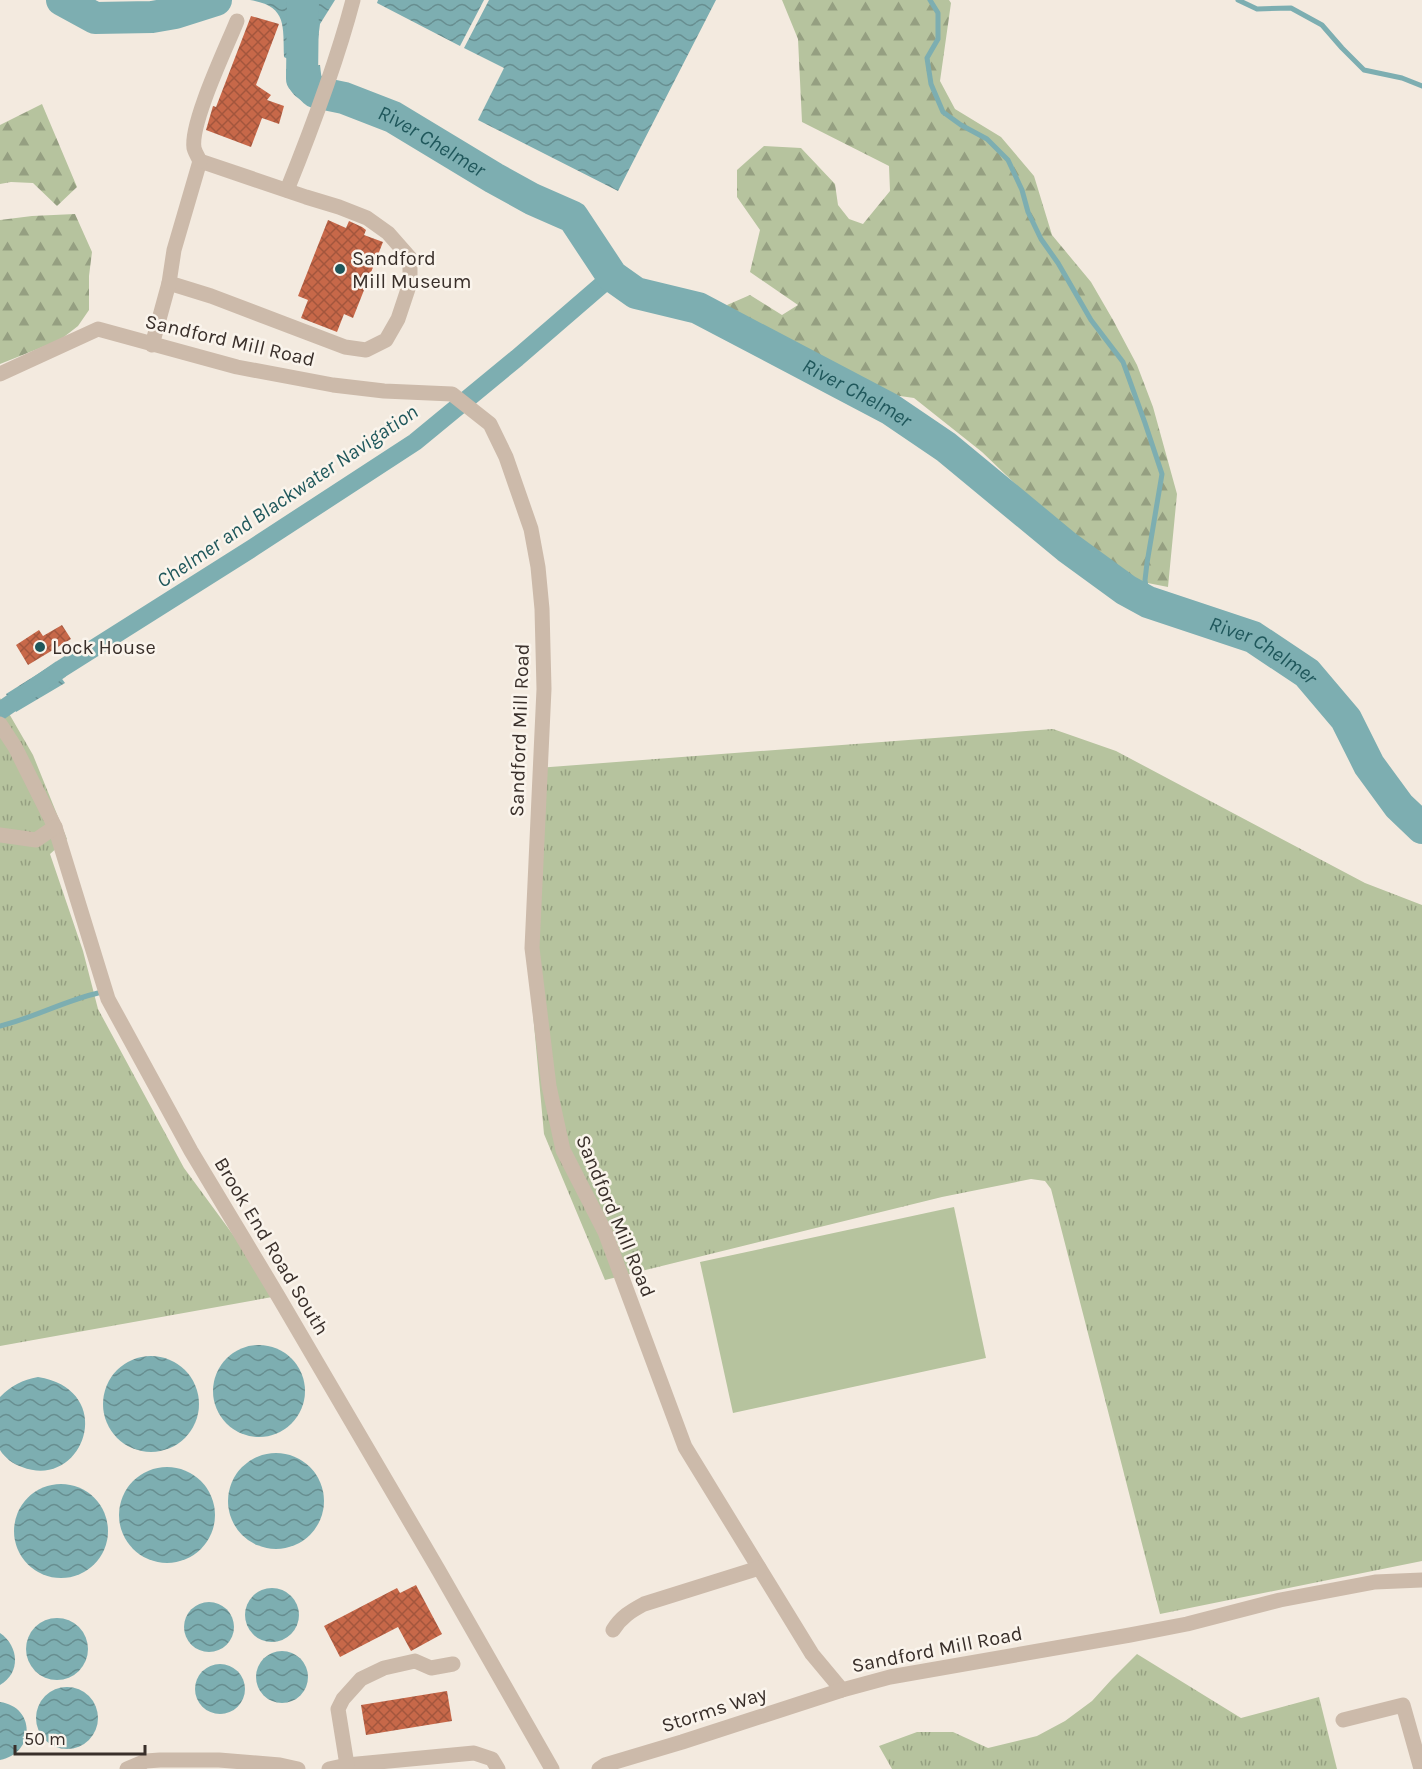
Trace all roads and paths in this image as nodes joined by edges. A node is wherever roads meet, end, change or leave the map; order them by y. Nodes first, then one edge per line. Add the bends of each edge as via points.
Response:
1 (353, 0) edge
2 (237, 21) dead end
3 (200, 161) junction
4 (287, 190) junction
5 (169, 283) junction
6 (152, 345) junction
7 (0, 374) edge
8 (0, 725) edge
9 (55, 827) junction
10 (0, 835) edge
11 (759, 1568) junction
12 (1422, 1580) edge
13 (613, 1630) dead end
14 (453, 1664) dead end
15 (842, 1690) junction
16 (1343, 1720) dead end
17 (346, 1767) edge
18 (127, 1769) edge
19 (298, 1769) edge
20 (329, 1769) edge
21 (498, 1769) edge
22 (552, 1769) edge
23 (599, 1769) edge
24 (1421, 1769) edge

1 - 4 street
2 - 3 street via 197,123 194,147
3 - 4 street
3 - 5 street via 174,250
4 - 5 street via 367,218 388,233 410,258 410,283 386,340 366,350 345,347
5 - 6 street
6 - 7 street, Sandford Mill Road via 98,329
6 - 11 street, Sandford Mill Road via 237,367 333,385 452,394 490,424 531,529 542,609 544,689 532,948 556,1126 562,1150 604,1232 685,1447
8 - 9 street, Brook End Road South
9 - 10 street via 36,840
9 - 22 street, Brook End Road South via 108,999 191,1151
11 - 13 street via 644,1604 618,1621
11 - 15 street, Sandford Mill Road via 812,1654
12 - 15 street, Sandford Mill Road via 1375,1582 1280,1600 1187,1624 890,1677
14 - 17 street via 431,1668 415,1661 384,1668 361,1679 338,1709
15 - 23 street, Storms Way
16 - 24 street via 1403,1705
17 - 20 street
17 - 21 street via 474,1753 492,1759
18 - 19 street via 146,1761 219,1760

